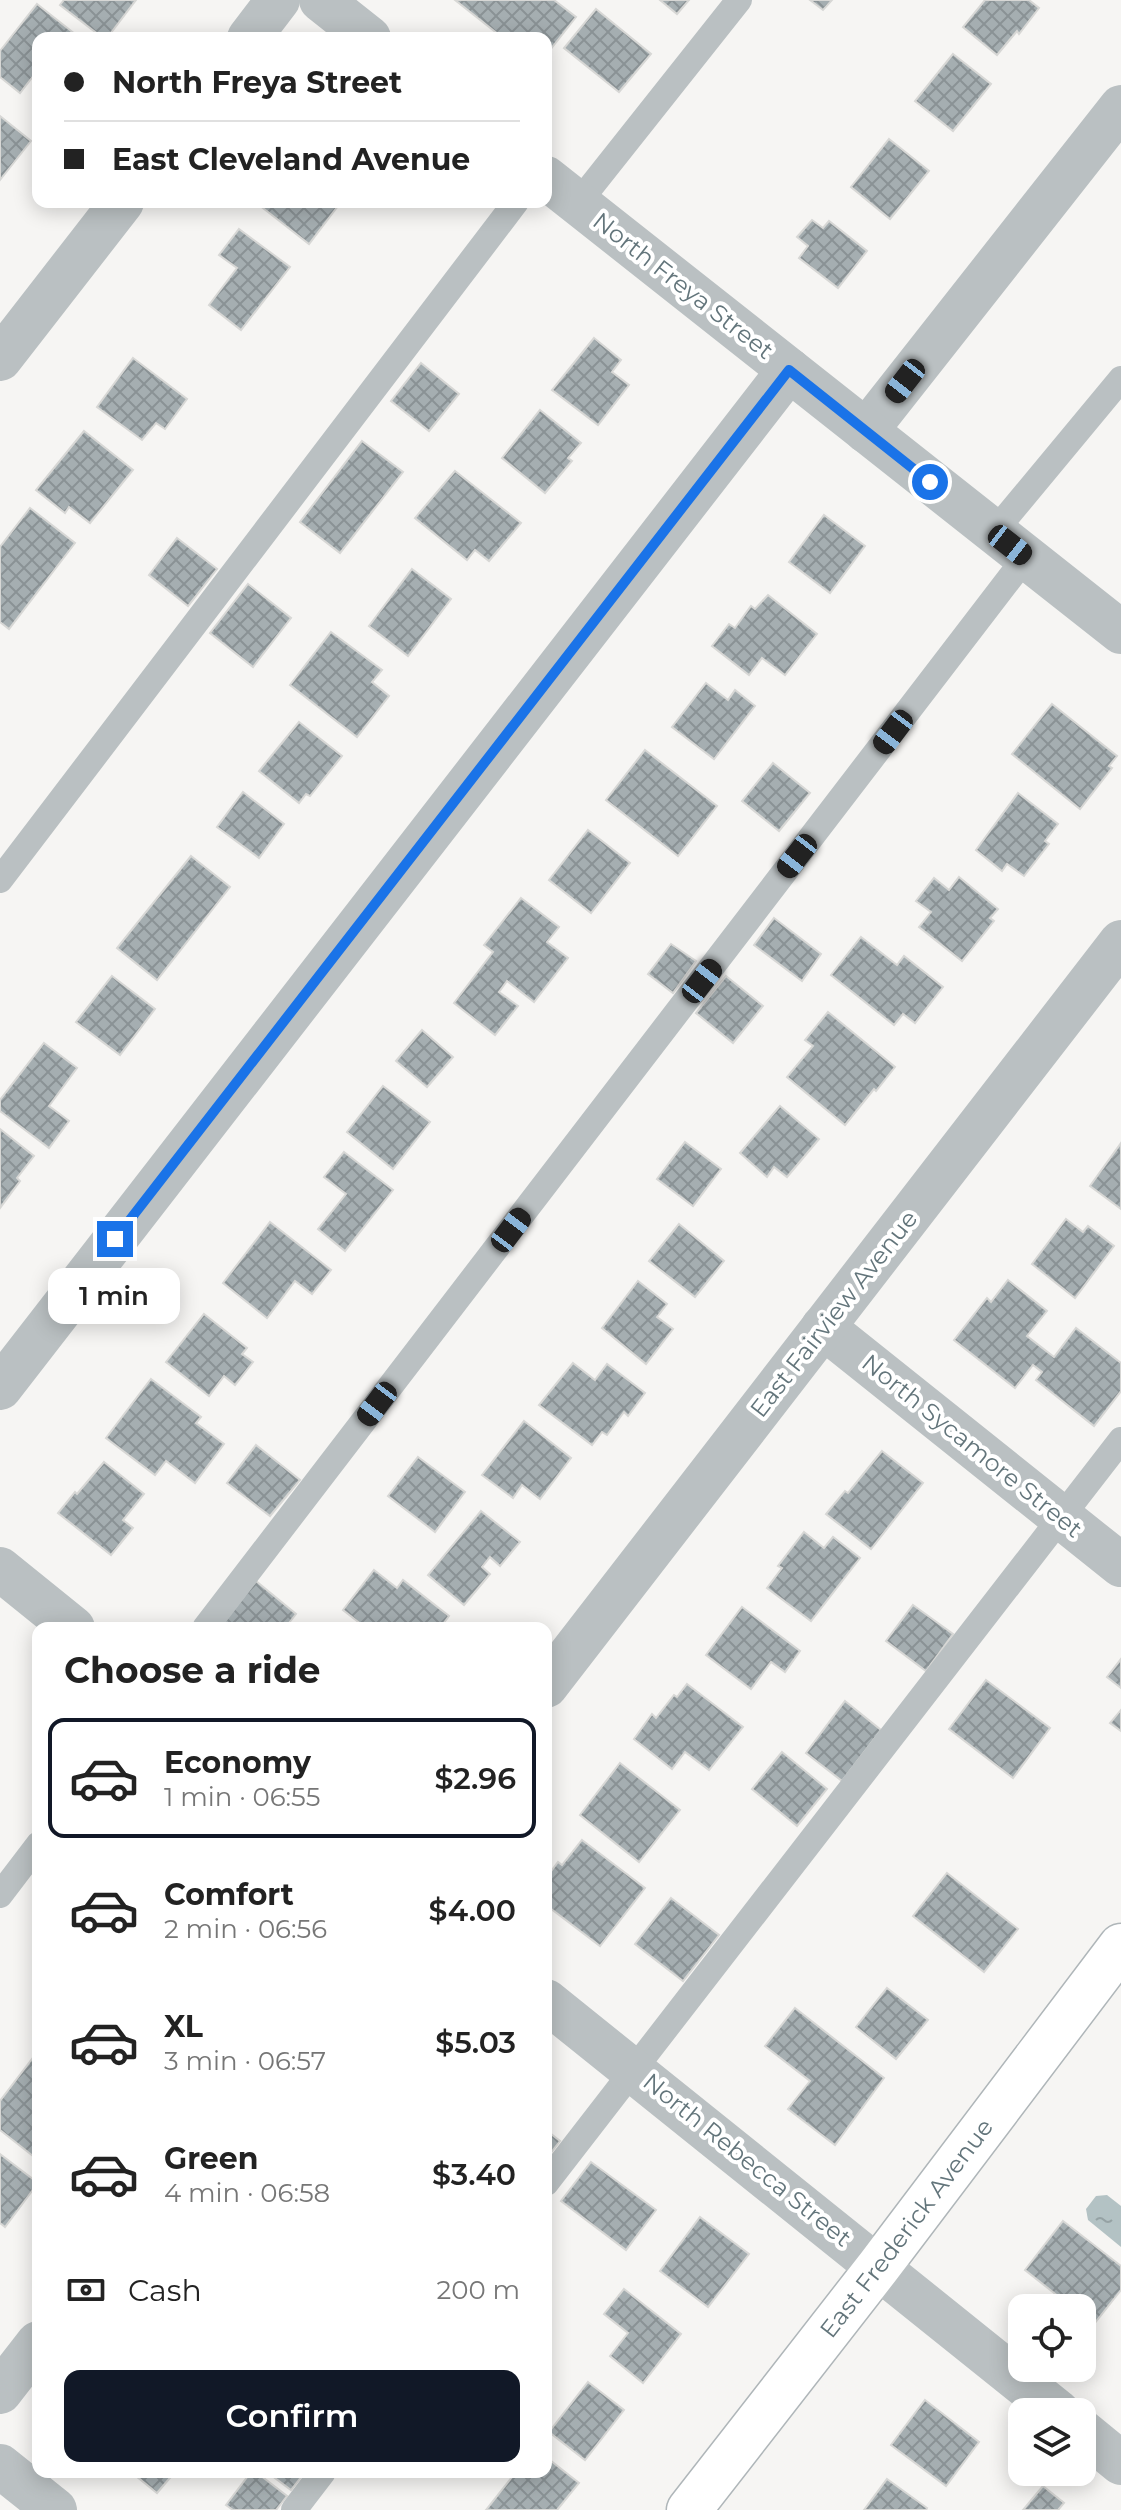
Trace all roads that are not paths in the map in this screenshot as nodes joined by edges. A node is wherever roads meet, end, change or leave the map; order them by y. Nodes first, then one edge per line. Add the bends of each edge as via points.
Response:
1 (278, 0) edge
2 (321, 0) edge
3 (739, 0) edge
4 (254, 32) edge
5 (361, 32) edge
6 (1121, 107) edge
7 (562, 190) edge
8 (117, 208) edge
9 (511, 208) edge
10 (0, 359) edge
11 (789, 370) junction
12 (1121, 379) edge
13 (866, 431) junction
14 (1010, 545) junction
15 (1121, 632) edge
16 (0, 880) edge
17 (1121, 942) edge
18 (823, 1327) junction
19 (0, 1388) edge
20 (1121, 1440) edge
21 (1061, 1518) junction
22 (1121, 1565) edge
23 (0, 1569) edge
24 (66, 1622) edge
25 (209, 1622) edge
26 (552, 1678) edge
27 (32, 1853) edge
28 (0, 1895) edge
29 (1121, 1946) edge
30 (552, 2006) edge
31 (633, 2070) junction
32 (552, 2175) edge
33 (879, 2266) junction
34 (32, 2351) edge
35 (0, 2392) edge
36 (1041, 2398) edge
37 (1096, 2442) edge
38 (1121, 2463) edge
39 (0, 2466) edge
40 (318, 2478) edge
41 (55, 2510) edge
42 (294, 2510) edge
43 (689, 2510) edge

1 - 4 street
2 - 5 street
3 - 7 lane
6 - 13 street
7 - 11 street, North Freya Street
8 - 10 street
9 - 16 lane
11 - 13 street, North Freya Street
11 - 19 street
12 - 14 lane
13 - 14 street, North Freya Street
14 - 15 street, North Freya Street
14 - 25 lane
17 - 18 street, East Fairview Avenue
18 - 21 street, North Sycamore Street
18 - 26 street, East Fairview Avenue
20 - 21 lane
21 - 22 street, North Sycamore Street
21 - 31 lane
23 - 24 street
27 - 28 lane
29 - 33 main road, East Frederick Avenue
30 - 31 street, North Rebecca Street
31 - 32 lane
31 - 33 street, North Rebecca Street
33 - 36 street, North Rebecca Street
33 - 43 main road, East Frederick Avenue
34 - 35 street
37 - 38 street
39 - 41 street
40 - 42 lane

